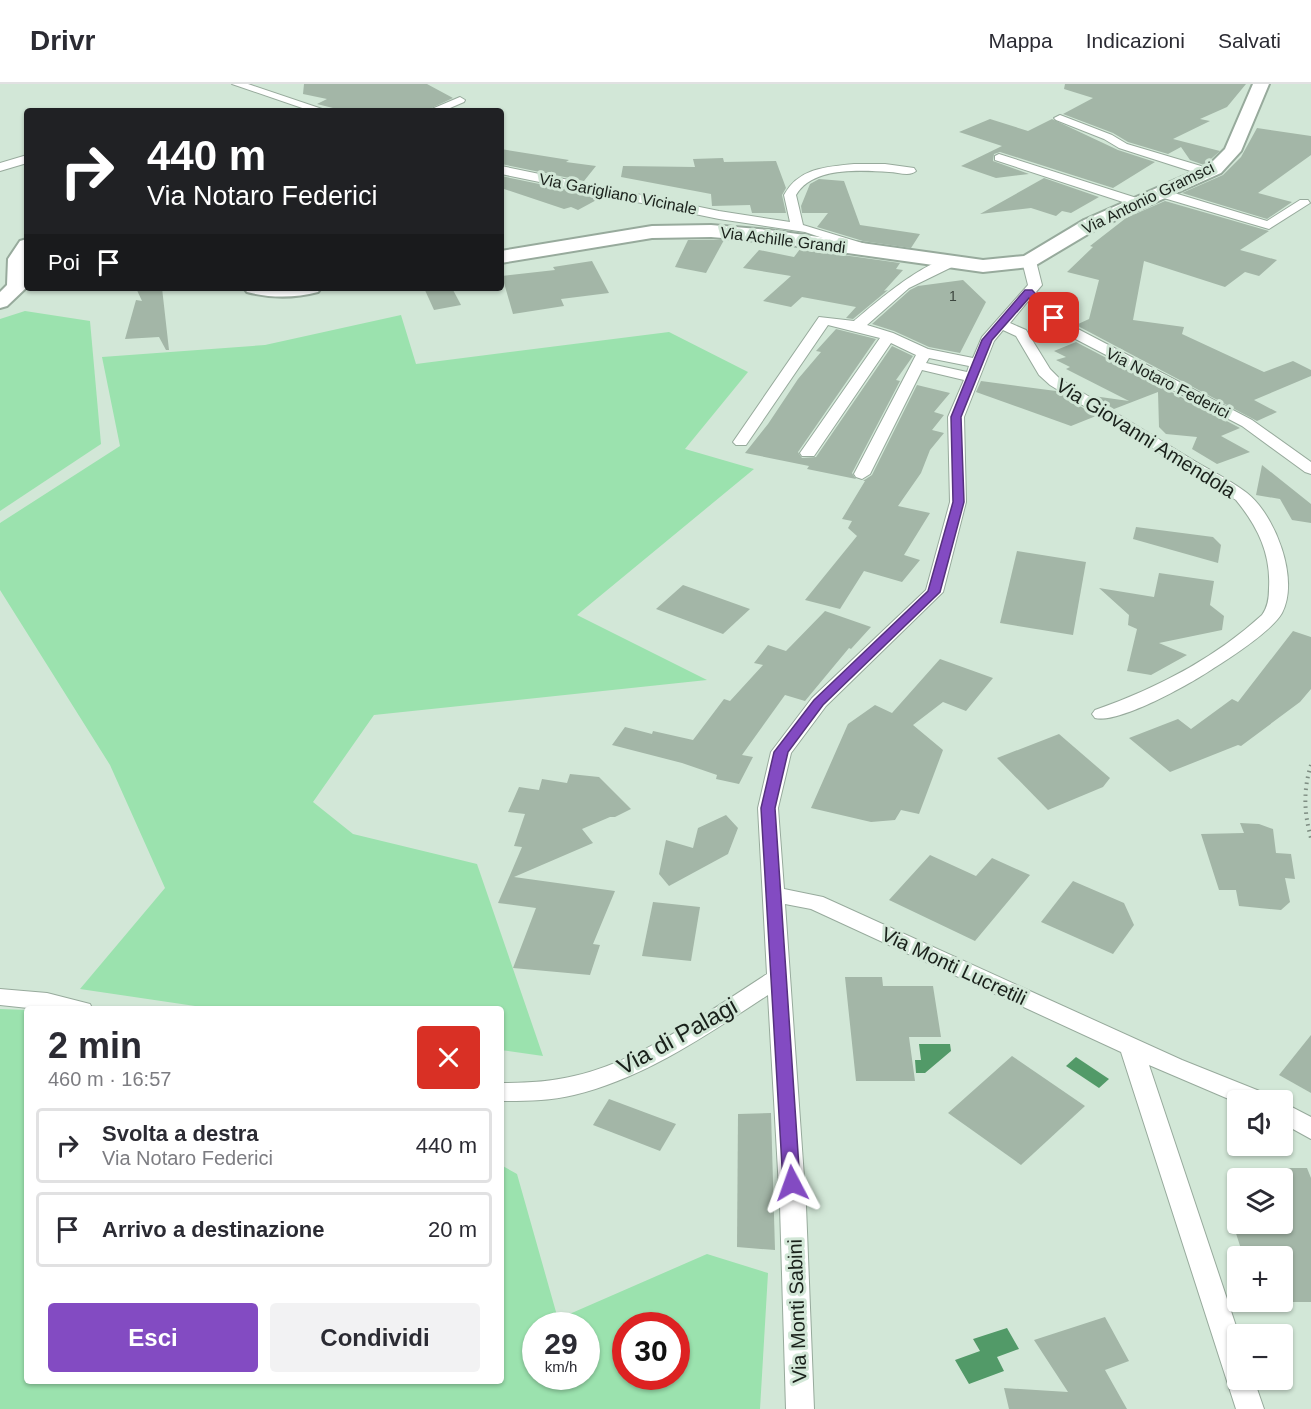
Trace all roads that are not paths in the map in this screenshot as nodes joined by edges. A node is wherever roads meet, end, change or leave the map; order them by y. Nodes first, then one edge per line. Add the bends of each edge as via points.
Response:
1 (237, 84) edge
2 (1261, 84) edge
3 (460, 100) dead end
4 (313, 108) edge
5 (440, 108) edge
6 (1060, 118) dead end
7 (7, 153) dead end
8 (24, 157) edge
9 (999, 158) dead end
10 (24, 159) edge
11 (0, 167) edge
12 (504, 171) edge
13 (909, 171) dead end
14 (1207, 172) junction
15 (1161, 193) junction
16 (1304, 202) dead end
17 (1139, 203) junction
18 (797, 227) junction
19 (24, 250) edge
20 (874, 252) junction
21 (504, 257) edge
22 (1029, 261) junction
23 (951, 262) junction
24 (1029, 292) junction
25 (0, 302) edge
26 (1001, 324) junction
27 (857, 326) junction
28 (888, 336) junction
29 (921, 359) junction
30 (975, 370) junction
31 (741, 442) dead end
32 (808, 453) dead end
33 (1311, 469) edge
34 (862, 474) dead end
35 (1102, 714) dead end
36 (773, 895) junction
37 (778, 978) junction
38 (0, 997) edge
39 (66, 1006) edge
40 (1131, 1046) junction
41 (1233, 1090) edge
42 (504, 1092) edge
43 (1293, 1118) edge
44 (1311, 1129) edge
45 (1227, 1338) edge
46 (1243, 1390) edge
47 (800, 1409) edge
48 (1250, 1409) edge

1 - 4 street
2 - 14 main road, Via Antonio Gramsci via 1233,151
3 - 5 street
6 - 14 street via 1123,146
7 - 8 street
9 - 17 street
10 - 11 street
12 - 18 street, Via Garigliano Vicinale
13 - 18 street via 877,167 817,173 799,181 790,195
14 - 15 main road, Via Antonio Gramsci
15 - 16 street via 1269,225
15 - 17 main road, Via Antonio Gramsci
17 - 22 main road, Via Antonio Gramsci via 1091,224
18 - 20 street, Via Garigliano Vicinale
19 - 25 main road via 18,259 17,287
20 - 21 main road, Via Achille Grandi via 769,236 652,232
20 - 23 main road, Via Achille Grandi
22 - 23 main road, Via Achille Grandi via 983,266
22 - 24 street via 1035,285
23 - 27 street via 904,285
24 - 26 street, Via Monti Sabini
24 - 33 street, Via Notaro Federici via 1071,331 1247,423
26 - 30 street, Via Monti Sabini via 987,340
26 - 35 street, Via Giovanni Amendola via 1021,333 1044,372 1055,381 1242,497 1261,519 1273,545 1280,573 1271,616 1200,670 1137,703
27 - 28 street
27 - 31 street via 824,320
28 - 29 street
28 - 32 street
29 - 30 street
29 - 34 street
30 - 36 street, Via Monti Sabini via 956,417 958,502 934,592 819,702 781,752 768,808
36 - 37 street, Via Monti Sabini
36 - 40 street, Via Monti Lucretili via 815,902
37 - 42 street, Via di Palagi via 644,1060 582,1084
37 - 47 street, Via Monti Sabini via 793,1206
38 - 39 street
40 - 41 street, Via Monti Lucretili
40 - 45 street
43 - 44 street
46 - 48 street

